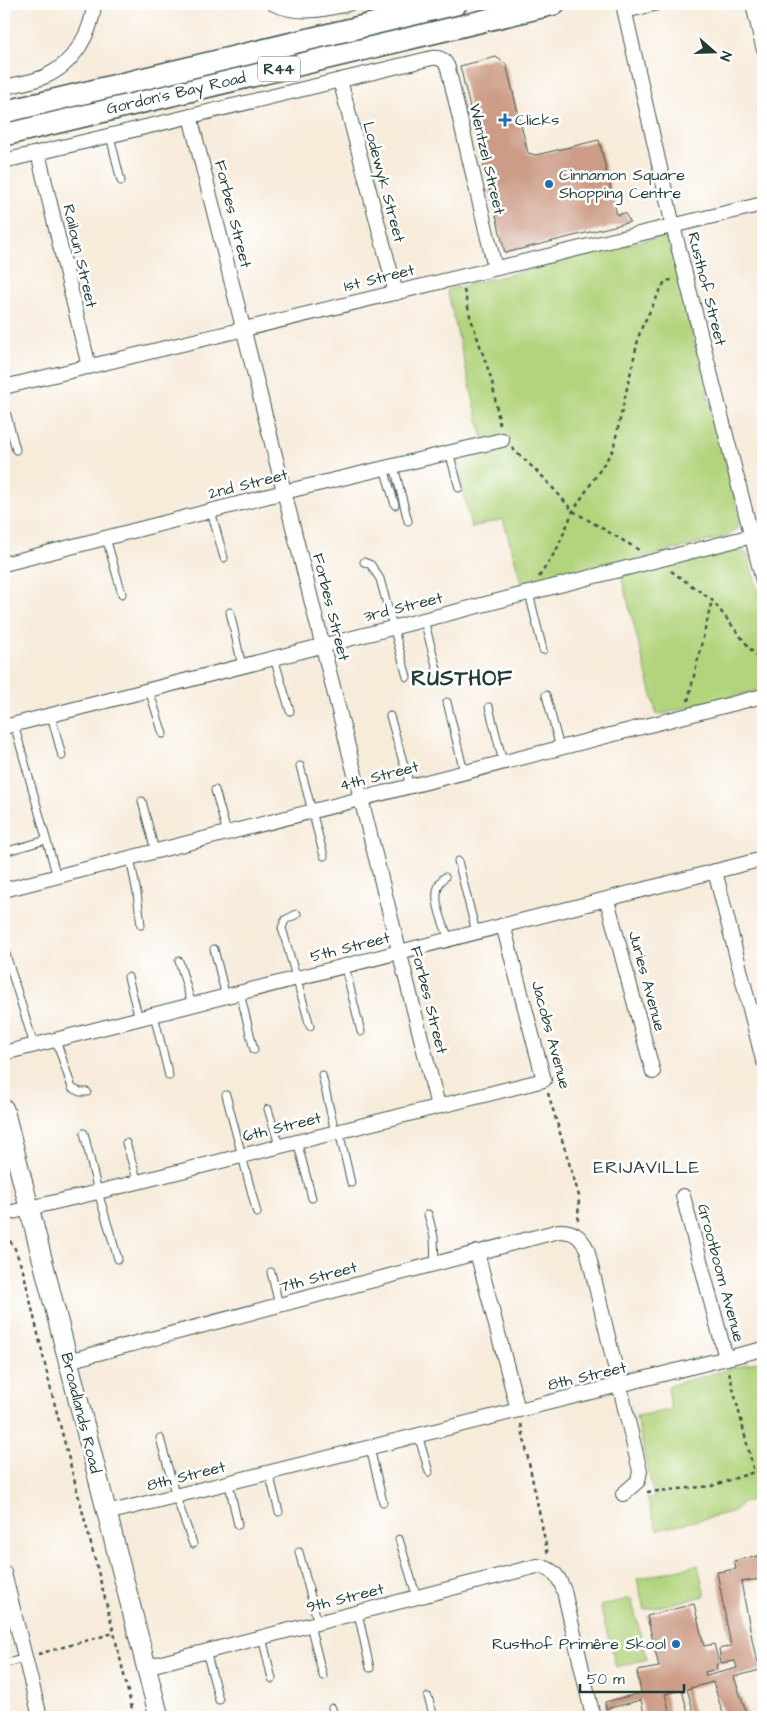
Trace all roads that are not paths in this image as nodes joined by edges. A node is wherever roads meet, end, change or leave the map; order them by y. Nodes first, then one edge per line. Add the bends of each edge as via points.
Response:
1 (94, 4) edge
2 (274, 4) edge
3 (348, 4) edge
4 (456, 4) edge
5 (554, 4) edge
6 (654, 4) edge
7 (753, 4) edge
8 (624, 7) edge
9 (763, 46) edge
10 (340, 80) junction
11 (4, 87) edge
12 (4, 112) edge
13 (190, 116) junction
14 (4, 135) edge
15 (110, 136) junction
16 (38, 153) junction
17 (4, 161) edge
18 (121, 181) dead end
19 (763, 204) edge
20 (673, 226) junction
21 (496, 268) junction
22 (396, 292) junction
23 (243, 330) junction
24 (89, 367) junction
25 (4, 388) edge
26 (4, 404) edge
27 (502, 440) road end
28 (16, 450) dead end
29 (449, 452) junction
30 (389, 467) junction
31 (459, 488) dead end
32 (284, 492) junction
33 (395, 505) dead end
34 (211, 511) junction
35 (408, 521) dead end
36 (752, 536) junction
37 (106, 538) junction
38 (224, 558) dead end
39 (364, 562) dead end
40 (4, 564) edge
41 (763, 580) edge
42 (529, 593) junction
43 (122, 594) dead end
44 (230, 612) dead end
45 (424, 620) junction
46 (393, 628) junction
47 (323, 646) junction
48 (543, 650) dead end
49 (274, 658) junction
50 (242, 666) junction
51 (438, 673) dead end
52 (407, 677) dead end
53 (149, 690) junction
54 (546, 695) dead end
55 (763, 696) edge
56 (447, 702) dead end
57 (488, 707) dead end
58 (290, 711) dead end
59 (51, 715) junction
60 (390, 716) dead end
61 (9, 726) edge
62 (163, 734) dead end
63 (560, 748) junction
64 (62, 756) dead end
65 (504, 762) junction
66 (300, 766) dead end
67 (464, 772) junction
68 (410, 786) junction
69 (215, 790) dead end
70 (361, 799) junction
71 (142, 801) dead end
72 (312, 811) junction
73 (227, 833) junction
74 (46, 840) junction
75 (155, 851) junction
76 (4, 852) edge
77 (324, 856) dead end
78 (130, 858) junction
79 (763, 859) edge
80 (458, 861) dead end
81 (715, 871) junction
82 (57, 876) junction
83 (445, 877) dead end
84 (4, 890) edge
85 (607, 900) junction
86 (297, 914) dead end
87 (141, 925) dead end
88 (503, 925) junction
89 (476, 932) junction
90 (449, 939) junction
91 (4, 948) edge
92 (214, 949) dead end
93 (400, 953) junction
94 (179, 961) dead end
95 (345, 966) junction
96 (128, 977) dead end
97 (296, 979) junction
98 (233, 995) junction
99 (192, 1005) junction
100 (154, 1015) junction
101 (138, 1019) junction
102 (310, 1026) dead end
103 (361, 1032) dead end
104 (56, 1040) junction
105 (34, 1045) junction
106 (254, 1050) dead end
107 (4, 1053) edge
108 (763, 1060) edge
109 (653, 1072) dead end
110 (322, 1075) dead end
111 (169, 1076) dead end
112 (544, 1080) joint
113 (87, 1092) dead end
114 (226, 1094) dead end
115 (438, 1106) junction
116 (4, 1109) edge
117 (268, 1110) dead end
118 (337, 1131) junction
119 (84, 1134) dead end
120 (297, 1141) junction
121 (126, 1143) dead end
122 (279, 1146) junction
123 (242, 1155) junction
124 (138, 1182) junction
125 (351, 1183) dead end
126 (98, 1192) junction
127 (683, 1196) dead end
128 (312, 1198) dead end
129 (29, 1208) junction
130 (4, 1214) edge
131 (257, 1214) dead end
132 (428, 1214) dead end
133 (477, 1252) junction
134 (118, 1259) dead end
135 (435, 1264) junction
136 (271, 1272) dead end
137 (280, 1305) junction
138 (763, 1349) edge
139 (726, 1358) junction
140 (68, 1361) junction
141 (620, 1386) junction
142 (518, 1410) junction
143 (418, 1435) junction
144 (160, 1438) dead end
145 (370, 1448) junction
146 (429, 1472) dead end
147 (269, 1473) junction
148 (229, 1484) junction
149 (623, 1494) road end
150 (176, 1497) junction
151 (383, 1502) dead end
152 (279, 1512) dead end
153 (107, 1514) junction
154 (238, 1525) dead end
155 (399, 1539) dead end
156 (193, 1544) dead end
157 (299, 1552) dead end
158 (4, 1573) edge
159 (417, 1598) junction
160 (358, 1613) junction
161 (314, 1624) junction
162 (262, 1637) junction
163 (206, 1651) junction
164 (25, 1658) junction
165 (4, 1664) edge
166 (146, 1667) junction
167 (370, 1668) dead end
168 (323, 1676) dead end
169 (272, 1679) dead end
170 (428, 1697) dead end
171 (219, 1700) dead end
172 (332, 1708) dead end
173 (40, 1717) edge
174 (159, 1717) edge
175 (334, 1717) edge
176 (434, 1717) edge
177 (590, 1717) edge

1 - 11 street via 88,31 77,51 61,67 45,77
2 - 3 street via 310,11
4 - 12 main road, Gordon's Bay Road / R44
5 - 14 main road, Gordon's Bay Road / R44
6 - 8 street
7 - 9 street
8 - 20 street, Rusthof Street
10 - 13 street
10 - 21 street, Wentzel Street via 432,58 442,59 448,68
10 - 22 street, Lodewyk Street
13 - 15 street
13 - 23 street, Forbes Street
15 - 16 street
15 - 18 lane
16 - 17 street
16 - 24 street, Railoun Street
19 - 20 street, 1st Street
20 - 21 street, 1st Street
20 - 36 street, Rusthof Street
21 - 22 street, 1st Street
22 - 23 street, 1st Street
23 - 24 street, 1st Street
23 - 32 street, Forbes Street
24 - 25 street, 1st Street
26 - 28 lane
27 - 29 street, 2nd Street
29 - 30 street, 2nd Street
29 - 31 lane
30 - 32 street, 2nd Street
30 - 33 lane
30 - 35 lane
32 - 34 street, 2nd Street
32 - 47 street, Forbes Street
34 - 37 street, 2nd Street
34 - 38 lane
36 - 41 street, Rusthof Street
36 - 42 street, 3rd Street
37 - 40 street, 2nd Street
37 - 43 lane
39 - 46 lane via 371,565 380,579
42 - 45 street, 3rd Street
42 - 48 lane
44 - 50 lane
45 - 46 street, 3rd Street
45 - 51 lane
46 - 47 street, 3rd Street
46 - 52 lane
47 - 49 street, 3rd Street
47 - 70 street, Forbes Street
49 - 50 street, 3rd Street
49 - 58 lane
50 - 53 street, 3rd Street
53 - 59 street, 3rd Street
53 - 62 lane
54 - 63 lane
55 - 63 street, 4th Street
56 - 67 lane
57 - 65 lane
59 - 61 street, 3rd Street
59 - 64 lane
60 - 68 lane
61 - 74 lane
63 - 65 street, 4th Street
65 - 67 street, 4th Street
66 - 72 lane
67 - 68 street, 4th Street
68 - 70 street, 4th Street
69 - 73 lane
70 - 72 street, 4th Street
70 - 93 street, Forbes Street
71 - 75 lane
72 - 73 street, 4th Street
72 - 77 lane
73 - 75 street, 4th Street
74 - 76 lane
74 - 82 lane
75 - 78 street, 4th Street
78 - 82 street, 4th Street
78 - 87 lane
79 - 81 street, 5th Street
80 - 89 lane
81 - 85 street, 5th Street
81 - 108 street
82 - 84 street, 4th Street
83 - 90 lane via 436,894
85 - 88 street, 5th Street
85 - 109 street, Juries Avenue
86 - 97 lane via 285,920 282,928
88 - 89 street, 5th Street
88 - 112 street, Jacobs Avenue
89 - 90 street, 5th Street
90 - 93 street, 5th Street
91 - 105 lane
92 - 98 lane
93 - 95 street, 5th Street
93 - 115 street, Forbes Street
94 - 99 lane
95 - 97 street, 5th Street
95 - 103 lane
96 - 101 lane
97 - 98 street, 5th Street
97 - 102 lane
98 - 99 street, 5th Street
98 - 106 lane
99 - 100 street, 5th Street
100 - 101 street, 5th Street
100 - 111 lane
101 - 104 street, 5th Street
104 - 105 street, 5th Street
104 - 113 lane via 72,1088
105 - 107 street, 5th Street
110 - 118 lane
112 - 115 street, 6th Street
114 - 123 lane
115 - 118 street, 6th Street
116 - 129 main road, Broadlands Road
117 - 122 lane
118 - 120 street, 6th Street
118 - 125 lane
119 - 126 lane
120 - 122 street, 6th Street
120 - 128 lane
121 - 124 lane
122 - 123 street, 6th Street
123 - 124 street, 6th Street
123 - 131 lane
124 - 126 street, 6th Street
126 - 129 street, 6th Street
126 - 134 lane
127 - 139 street, Grootboom Avenue
129 - 130 street, 6th Street
129 - 140 main road, Broadlands Road
132 - 135 lane via 434,1237
133 - 135 street, 7th Street
133 - 141 street, 7th Street via 559,1231 569,1231 582,1239
133 - 142 street
135 - 137 street, 7th Street
136 - 137 lane
137 - 140 street, 7th Street
138 - 139 street, 8th Street
139 - 141 street, 8th Street
140 - 153 main road, Broadlands Road
141 - 142 street, 8th Street
141 - 149 street via 640,1471 638,1481
142 - 143 street, 8th Street
143 - 145 street, 8th Street
143 - 146 lane
144 - 150 lane
145 - 147 street, 8th Street
145 - 151 lane
147 - 148 street, 8th Street
147 - 152 lane
148 - 150 street, 8th Street
148 - 154 lane
150 - 153 street, 8th Street
150 - 156 lane
153 - 166 main road, Broadlands Road
155 - 159 lane
157 - 161 lane
158 - 164 street
159 - 160 street, 9th Street
159 - 177 street, 9th Street via 537,1566 551,1570 564,1591
160 - 161 street, 9th Street
160 - 167 lane
161 - 162 street, 9th Street
161 - 168 lane
162 - 163 street, 9th Street
162 - 169 lane
163 - 166 street, 9th Street
163 - 171 lane
164 - 165 lane
164 - 173 street
166 - 174 main road, Broadlands Road
170 - 176 lane
172 - 175 lane

